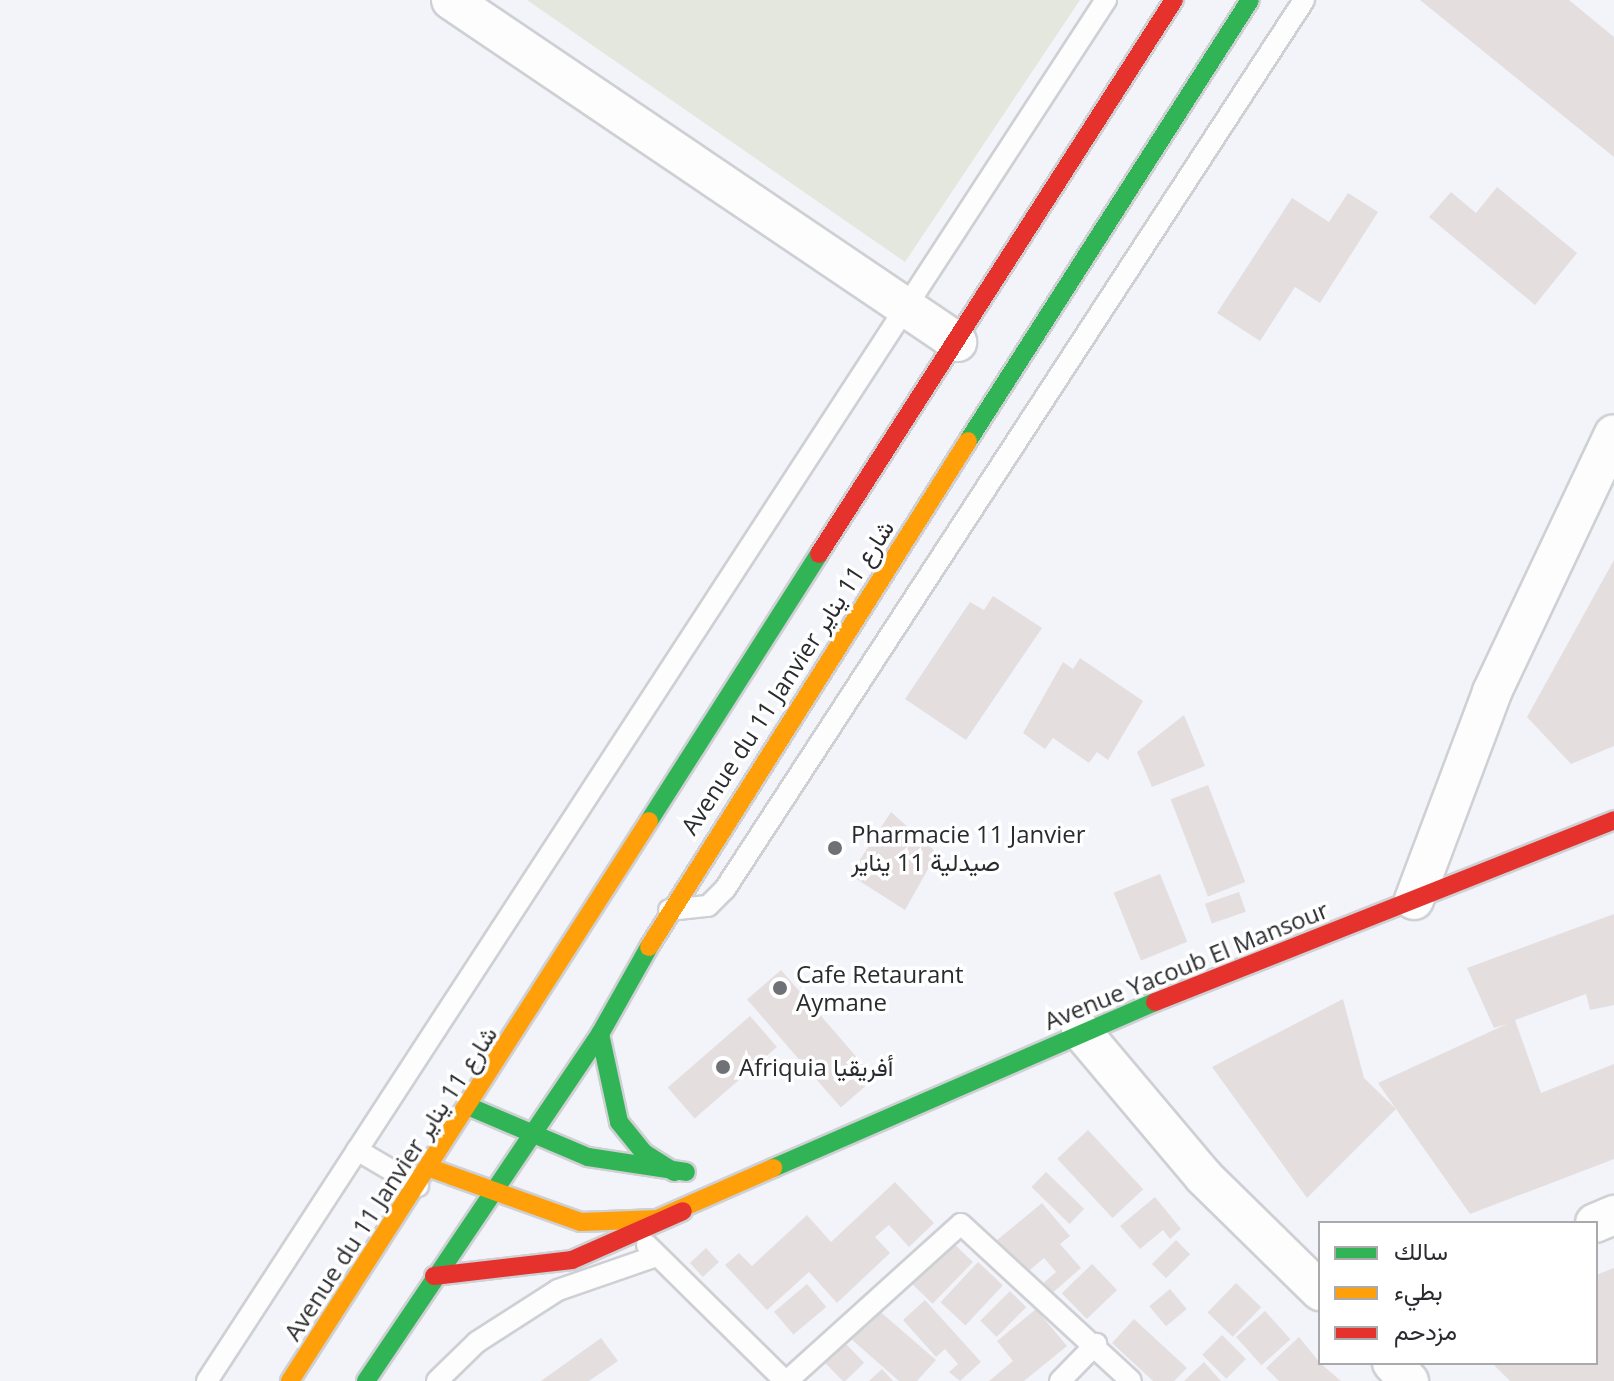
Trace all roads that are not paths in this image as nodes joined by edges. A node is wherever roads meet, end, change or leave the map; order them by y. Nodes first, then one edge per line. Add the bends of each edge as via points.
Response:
1 (451, 0) edge
2 (1106, 0) edge
3 (1174, 0) edge
4 (1250, 0) edge
5 (1304, 0) edge
6 (908, 312) junction
7 (957, 342) junction
8 (1614, 434) edge
9 (1614, 820) edge
10 (1414, 900) junction
11 (669, 910) junction
12 (1081, 1031) junction
13 (600, 1034) junction
14 (470, 1107) junction
15 (532, 1139) junction
16 (357, 1150) junction
17 (780, 1166) junction
18 (430, 1168) junction
19 (675, 1172) junction
20 (418, 1186) junction
21 (492, 1195) junction
22 (683, 1211) junction
23 (639, 1236) junction
24 (656, 1256) junction
25 (434, 1276) junction
26 (1318, 1289) edge
27 (1096, 1344) junction
28 (1394, 1365) edge
29 (207, 1381) edge
30 (290, 1381) edge
31 (366, 1381) edge
32 (437, 1381) edge
33 (786, 1381) edge
34 (1060, 1381) edge
35 (1131, 1381) edge
36 (1409, 1381) edge

1 - 6 street
2 - 6 lane
3 - 7 main road, Avenue du 11 Janvier شارع 11 يناير
4 - 11 main road, Avenue du 11 Janvier شارع 11 يناير
5 - 11 lane via 725,889 708,906
6 - 7 street
6 - 16 lane
7 - 14 main road, Avenue du 11 Janvier شارع 11 يناير
8 - 10 street via 1492,692
9 - 10 main road, Avenue Yacoub El Mansour
10 - 12 main road, Avenue Yacoub El Mansour
11 - 13 main road, Avenue du 11 Janvier شارع 11 يناير
12 - 17 main road, Avenue Yacoub El Mansour
12 - 26 street via 1204,1177
13 - 15 main road, Avenue du 11 Janvier شارع 11 يناير
13 - 19 main road via 619,1122 644,1153
14 - 15 main road, Avenue Yacoub El Mansour
14 - 18 main road, Avenue du 11 Janvier شارع 11 يناير
15 - 19 main road, Avenue Yacoub El Mansour via 617,1165
15 - 21 main road, Avenue du 11 Janvier شارع 11 يناير
16 - 20 lane
16 - 29 lane
17 - 19 main road, Avenue Yacoub El Mansour
17 - 22 main road, Avenue Yacoub El Mansour
18 - 20 main road, Avenue du 11 Janvier شارع 11 يناير
18 - 21 main road, Avenue Yacoub El Mansour
20 - 30 main road, Avenue du 11 Janvier شارع 11 يناير
21 - 22 main road, Avenue Yacoub El Mansour via 612,1226
21 - 25 main road, Avenue du 11 Janvier شارع 11 يناير
22 - 23 main road
23 - 24 lane
23 - 25 main road via 555,1263
24 - 32 lane via 558,1290 477,1342
24 - 33 lane
25 - 31 main road, Avenue du 11 Janvier شارع 11 يناير
27 - 33 lane via 961,1224
27 - 34 lane
27 - 35 lane
28 - 36 street

